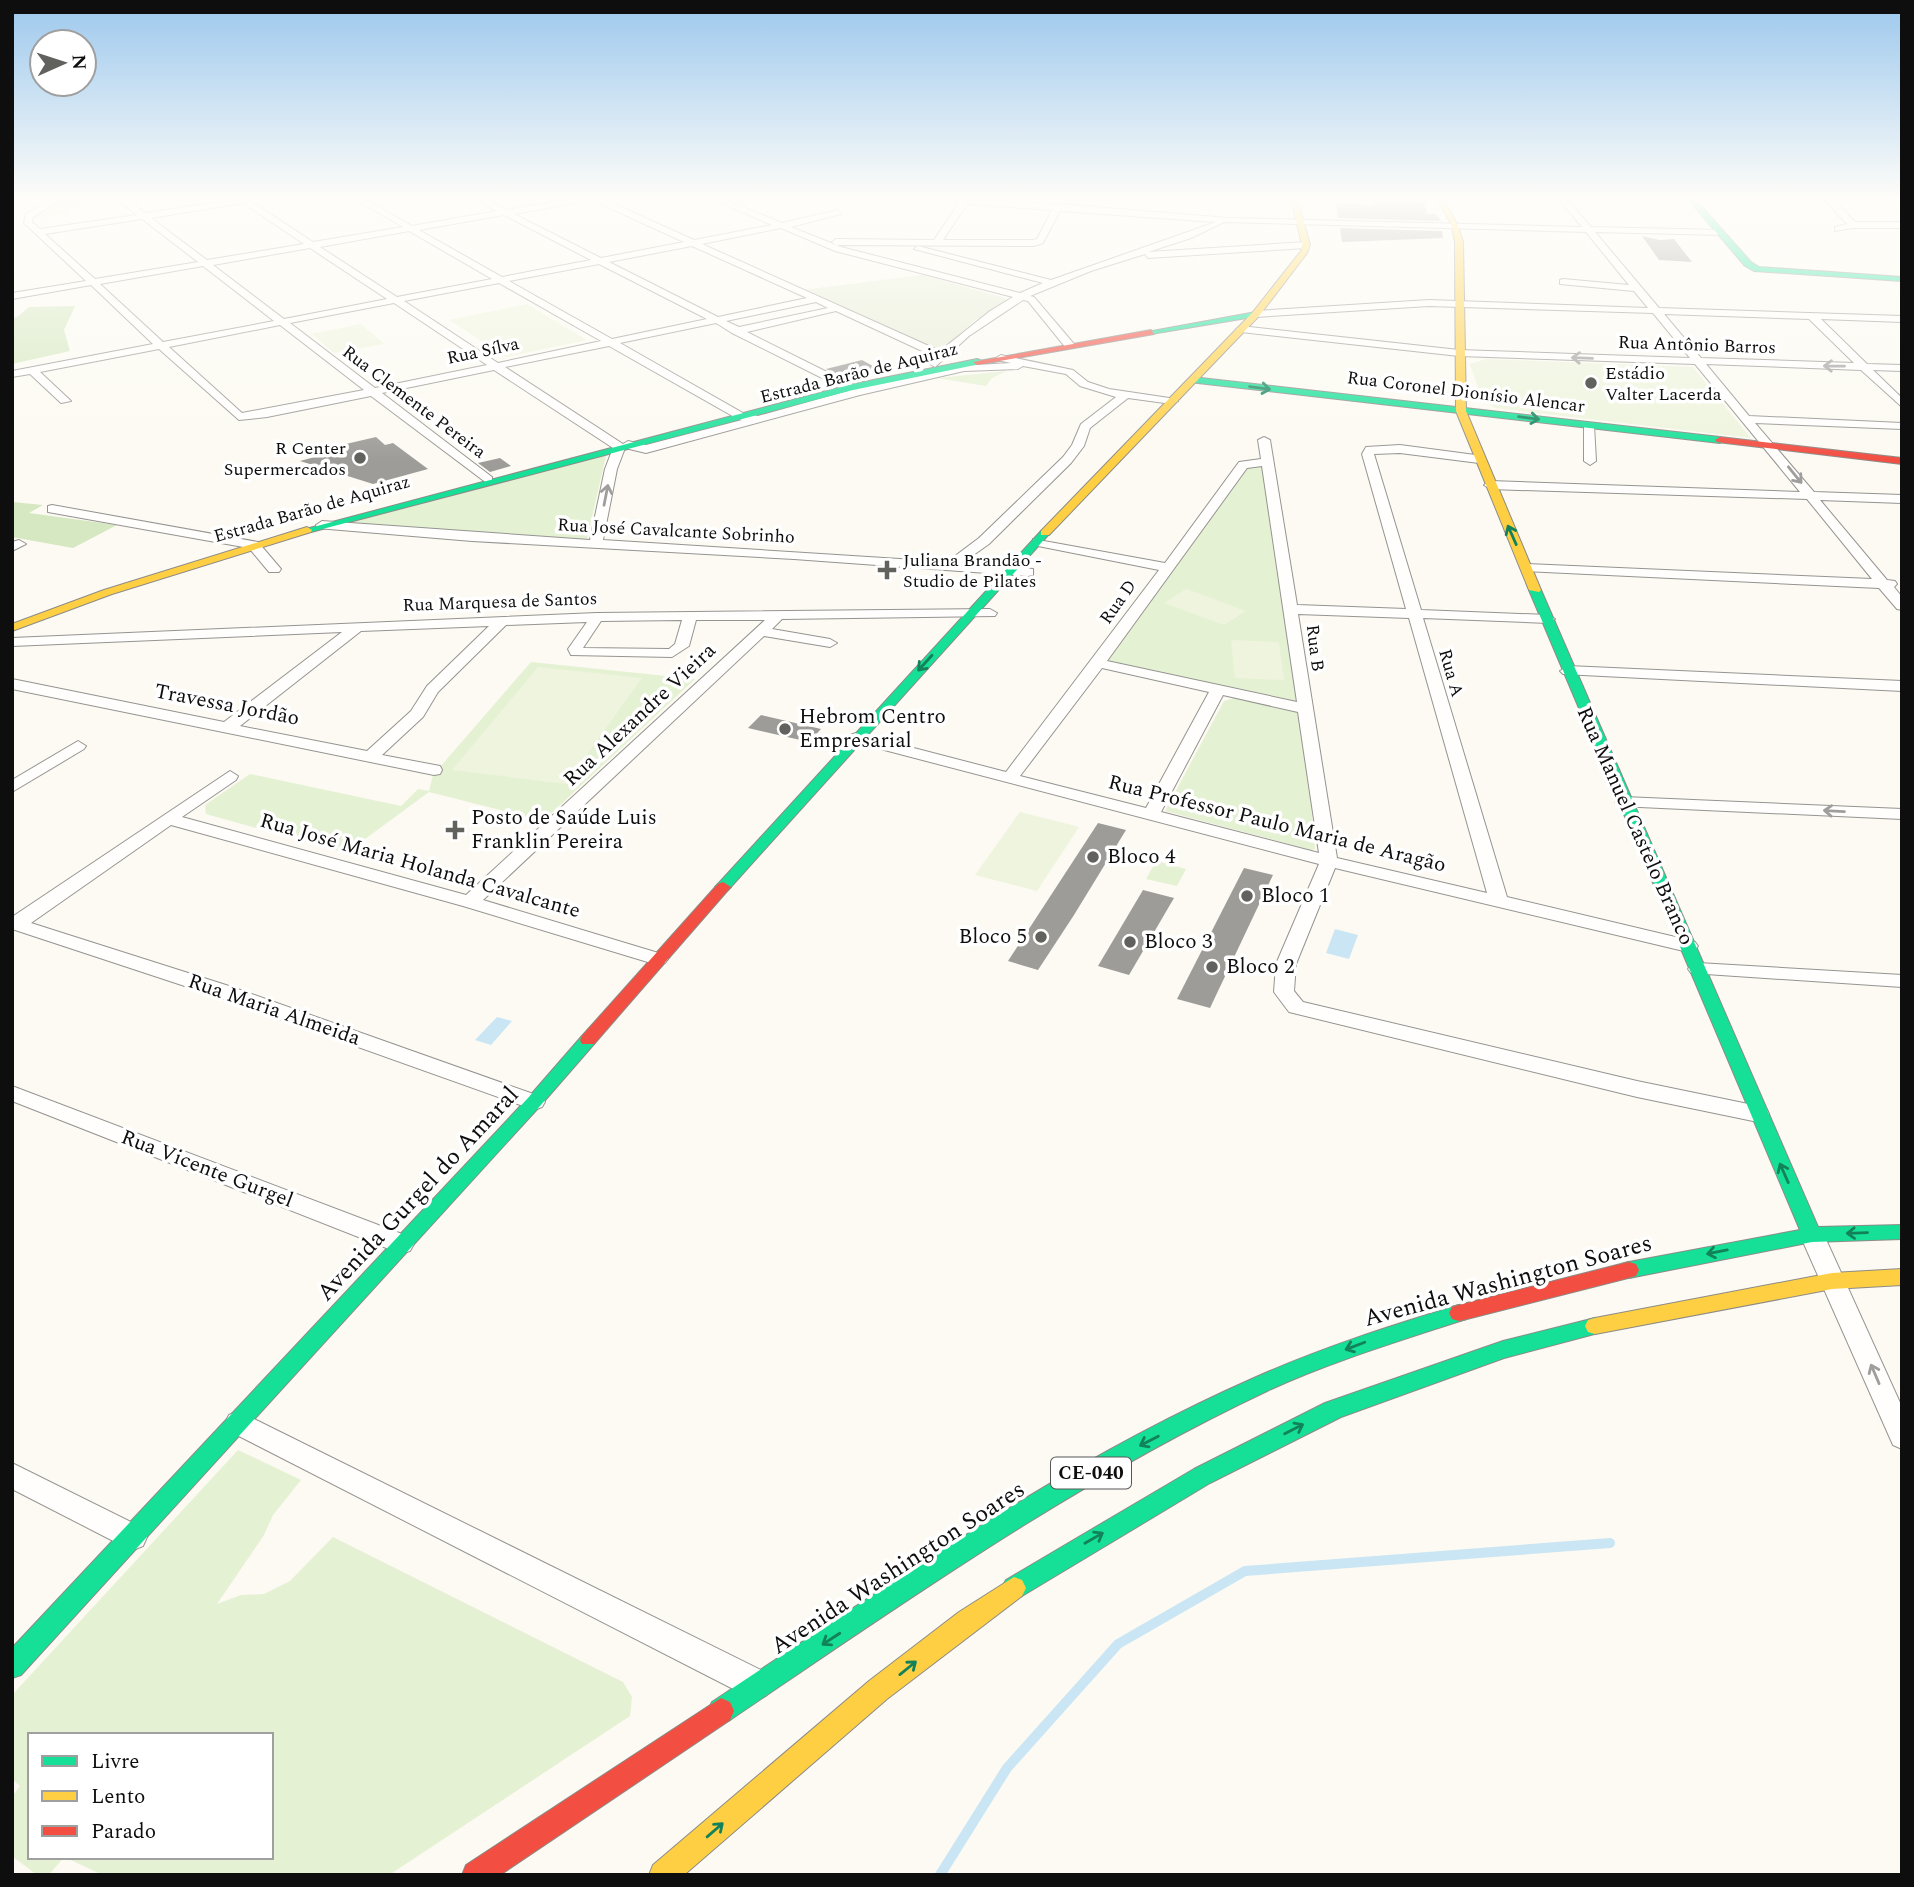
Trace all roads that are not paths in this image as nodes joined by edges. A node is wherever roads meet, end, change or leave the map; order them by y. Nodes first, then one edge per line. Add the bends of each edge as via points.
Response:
1 (73, 286) edge
2 (95, 286) edge
3 (234, 286) edge
4 (373, 286) edge
5 (469, 286) edge
6 (511, 286) edge
7 (650, 286) edge
8 (790, 286) edge
9 (974, 286) edge
10 (1044, 286) edge
11 (1277, 286) edge
12 (1459, 286) edge
13 (1613, 286) edge
14 (1637, 288) joint
15 (12, 296) edge
16 (1017, 297) junction
17 (818, 299) junction
18 (395, 300) junction
19 (1459, 304) junction
20 (832, 310) dead end
21 (1657, 311) junction
22 (1256, 314) junction
23 (1813, 317) junction
24 (713, 320) junction
25 (1902, 320) edge
26 (280, 322) junction
27 (1241, 329) junction
28 (736, 331) junction
29 (608, 342) junction
30 (160, 345) junction
31 (1070, 346) junction
32 (1459, 353) junction
33 (1001, 358) junction
34 (936, 362) junction
35 (1699, 363) junction
36 (972, 365) junction
37 (495, 366) junction
38 (1040, 366) junction
39 (1862, 367) junction
40 (1902, 368) edge
41 (32, 370) junction
42 (12, 374) edge
43 (914, 376) junction
44 (1192, 380) junction
45 (855, 390) junction
46 (373, 391) junction
47 (1125, 395) junction
48 (65, 401) dead end
49 (1172, 401) junction
50 (785, 404) junction
51 (1902, 404) edge
52 (805, 406) junction
53 (1461, 411) junction
54 (740, 416) junction
55 (758, 419) junction
56 (1748, 419) junction
57 (1588, 425) junction
58 (1902, 426) edge
59 (1264, 440) dead end
60 (1770, 445) junction
61 (624, 446) junction
62 (1479, 459) junction
63 (1590, 461) dead end
64 (1902, 461) edge
65 (1265, 462) junction
66 (488, 480) junction
67 (1490, 485) junction
68 (1813, 497) junction
69 (1902, 499) edge
70 (52, 509) dead end
71 (322, 524) junction
72 (1046, 544) junction
73 (253, 545) junction
74 (596, 545) junction
75 (950, 566) junction
76 (1166, 567) junction
77 (1527, 568) junction
78 (274, 569) dead end
79 (1020, 571) junction
80 (1884, 584) junction
81 (1902, 584) edge
82 (1902, 606) edge
83 (1291, 609) junction
84 (971, 613) junction
85 (990, 613) junction
86 (1414, 613) junction
87 (690, 616) junction
88 (777, 616) junction
89 (597, 617) junction
90 (1548, 619) junction
91 (502, 621) junction
92 (358, 627) junction
93 (13, 631) edge
94 (761, 631) junction
95 (830, 643) dead end
96 (1098, 663) junction
97 (1568, 671) junction
98 (12, 684) edge
99 (1902, 686) edge
100 (1218, 689) junction
101 (1303, 708) junction
102 (225, 729) junction
103 (859, 743) junction
104 (78, 746) dead end
105 (370, 757) junction
106 (433, 770) dead end
107 (230, 776) dead end
108 (1010, 778) junction
109 (12, 787) edge
110 (1624, 802) junction
111 (1902, 814) edge
112 (1150, 816) junction
113 (169, 819) junction
114 (1329, 862) junction
115 (470, 902) junction
116 (1499, 903) junction
117 (14, 924) edge
118 (1688, 946) junction
119 (658, 959) junction
120 (1698, 969) junction
121 (1902, 981) edge
122 (12, 1093) edge
123 (534, 1102) junction
124 (1758, 1114) junction
125 (1902, 1232) edge
126 (1812, 1235) junction
127 (402, 1244) junction
128 (1902, 1277) edge
129 (1832, 1281) junction
130 (238, 1423) junction
131 (1902, 1437) edge
132 (12, 1475) edge
133 (133, 1537) junction
134 (12, 1666) edge
135 (759, 1686) junction
136 (476, 1875) edge
137 (663, 1875) edge

1 - 15 street
2 - 30 street
3 - 26 street, Rua Clemente Pereira
4 - 18 street
5 - 18 street
6 - 29 street
7 - 24 street
8 - 17 street
9 - 16 street
10 - 16 street
11 - 22 main road, Avenida Gurgel do Amaral
12 - 19 main road, Rua Manuel Castelo Branco
13 - 14 street
14 - 21 street
16 - 31 street via 1031,299
16 - 34 street via 980,321
17 - 24 street, Rua Sílva
17 - 34 street
18 - 26 street
18 - 37 street
19 - 21 street
19 - 22 street
19 - 32 main road, Rua Manuel Castelo Branco
20 - 28 street
21 - 23 street
21 - 35 street
22 - 27 main road, Avenida Gurgel do Amaral
22 - 31 main road, Estrada Barão de Aquiraz
23 - 25 street
23 - 39 street
24 - 28 street
24 - 29 street, Rua Sílva
26 - 30 street
26 - 46 street, Rua Clemente Pereira
27 - 32 street, Rua Antônio Barros
27 - 44 main road, Avenida Gurgel do Amaral
28 - 45 street
29 - 37 street, Rua Sílva
29 - 54 street
30 - 41 street
30 - 46 street, Rua Sílva via 236,416 259,416
31 - 33 main road, Estrada Barão de Aquiraz
35 -> 32 street, Rua Antônio Barros
32 - 53 main road, Rua Manuel Castelo Branco
33 - 36 main road, Estrada Barão de Aquiraz
33 - 38 street
34 - 36 main road, Estrada Barão de Aquiraz
34 - 43 main road, Estrada Barão de Aquiraz
39 -> 35 street, Rua Antônio Barros
35 - 56 street
36 - 38 street
36 - 43 street, Estrada Barão de Aquiraz
37 - 46 street, Rua Sílva
37 - 61 street
38 - 47 street via 1069,372 1090,387
39 - 40 street, Rua Antônio Barros
39 - 51 street
41 - 42 street
41 - 48 street
43 - 45 main road, Estrada Barão de Aquiraz
44 - 49 main road, Avenida Gurgel do Amaral
44 -> 53 main road, Rua Coronel Dionísio Alencar
45 - 50 main road, Estrada Barão de Aquiraz
45 - 52 street, Estrada Barão de Aquiraz
46 - 66 street, Rua Clemente Pereira
47 - 49 street
47 - 75 street via 1085,426 1067,460 984,541
49 - 72 main road, Avenida Gurgel do Amaral via 1149,425 1153,435
50 - 52 street
50 - 54 main road, Estrada Barão de Aquiraz
52 - 55 street, Estrada Barão de Aquiraz
53 -> 57 main road, Rua Coronel Dionísio Alencar
53 - 62 main road, Rua Manuel Castelo Branco
54 - 55 street
54 - 61 main road, Estrada Barão de Aquiraz
55 - 61 street, Estrada Barão de Aquiraz via 646,449
56 - 58 street
56 - 60 street
57 - 60 main road, Rua Coronel Dionísio Alencar
57 - 63 street
59 - 65 street, Rua B
60 - 64 main road, Rua Coronel Dionísio Alencar
60 -> 68 street
61 - 66 main road, Estrada Barão de Aquiraz
74 -> 61 street via 611,469
62 - 67 main road, Rua Manuel Castelo Branco
62 - 86 street, Rua A via 1370,449
65 - 76 street, Rua D via 1243,465
65 - 83 street, Rua B
66 - 71 main road, Estrada Barão de Aquiraz
67 - 68 street
77 -> 67 main road, Rua Manuel Castelo Branco
68 - 69 street
68 - 80 street
70 - 73 street
71 - 73 main road, Estrada Barão de Aquiraz
71 - 74 street, Rua José Cavalcante Sobrinho
72 - 76 street
72 - 79 main road, Avenida Gurgel do Amaral
73 - 78 street
73 - 93 main road, Estrada Barão de Aquiraz via 97,595
74 - 75 street, Rua José Cavalcante Sobrinho
75 - 79 street, Rua José Cavalcante Sobrinho
76 - 96 street, Rua D
77 - 80 street
77 - 90 main road, Rua Manuel Castelo Branco
79 - 84 main road, Avenida Gurgel do Amaral
79 - 85 main road, Avenida Gurgel do Amaral
80 - 81 street
80 - 82 street
83 - 86 street
83 - 101 street, Rua B
84 - 85 street, Rua Marquesa de Santos
84 - 88 street, Rua Marquesa de Santos
84 -> 103 main road, Avenida Gurgel do Amaral
85 - 103 main road, Avenida Gurgel do Amaral
86 - 90 street
86 - 116 street, Rua A
87 - 88 street, Rua Marquesa de Santos
87 - 89 street, Rua Marquesa de Santos
87 - 89 street via 682,646 672,653 576,652
88 - 94 street, Rua Alexandre Vieira
89 - 91 street, Rua Marquesa de Santos
90 - 97 main road, Rua Manuel Castelo Branco
91 - 92 street, Rua Marquesa de Santos
91 - 105 street via 432,689 417,714
92 - 93 street, Rua Marquesa de Santos
92 - 102 street
94 - 95 street
94 - 115 street, Rua Alexandre Vieira
96 - 100 street
96 - 108 street, Rua D
97 - 99 street
97 - 110 main road, Rua Manuel Castelo Branco
98 - 102 street, Travessa Jordão
100 - 101 street
100 - 112 street
101 - 114 street, Rua B
102 - 105 street, Travessa Jordão
103 - 108 street, Rua Professor Paulo Maria de Aragão
103 - 119 main road, Avenida Gurgel do Amaral
104 - 109 street
105 - 106 street, Travessa Jordão
107 - 113 street
108 - 112 street, Rua Professor Paulo Maria de Aragão
111 -> 110 street
110 - 118 main road, Rua Manuel Castelo Branco
112 - 114 street, Rua Professor Paulo Maria de Aragão
113 - 115 street, Rua José Maria Holanda Cavalcante
113 - 117 street
114 - 116 street, Rua Professor Paulo Maria de Aragão
114 - 124 street via 1286,964 1284,992 1296,1007
115 - 119 street, Rua José Maria Holanda Cavalcante
116 - 118 street, Rua Professor Paulo Maria de Aragão
117 - 123 street, Rua Maria Almeida via 222,991
118 - 120 main road, Rua Manuel Castelo Branco
119 - 123 main road, Avenida Gurgel do Amaral
120 - 121 street
120 - 124 main road, Rua Manuel Castelo Branco
122 - 127 street, Rua Vicente Gurgel
123 - 127 main road, Avenida Gurgel do Amaral
126 -> 124 main road, Rua Manuel Castelo Branco
125 -> 126 main road, Avenida Washington Soares / CE-040
126 - 129 street, Rua Manuel Castelo Branco
126 -> 135 main road, Avenida Washington Soares / CE-040 via 1568,1283 1417,1324 1281,1376 1120,1456 981,1538
127 - 130 main road, Avenida Gurgel do Amaral
128 - 129 main road, CE-040
131 -> 129 street, Rua Manuel Castelo Branco
137 -> 129 main road, CE-040 via 964,1622 1041,1570 1202,1476 1333,1410 1503,1350 1620,1319
130 - 133 main road, Avenida Gurgel do Amaral
130 - 135 street
132 - 133 street
133 - 134 main road, Avenida Gurgel do Amaral
135 - 136 main road, Avenida Washington Soares / CE-040

